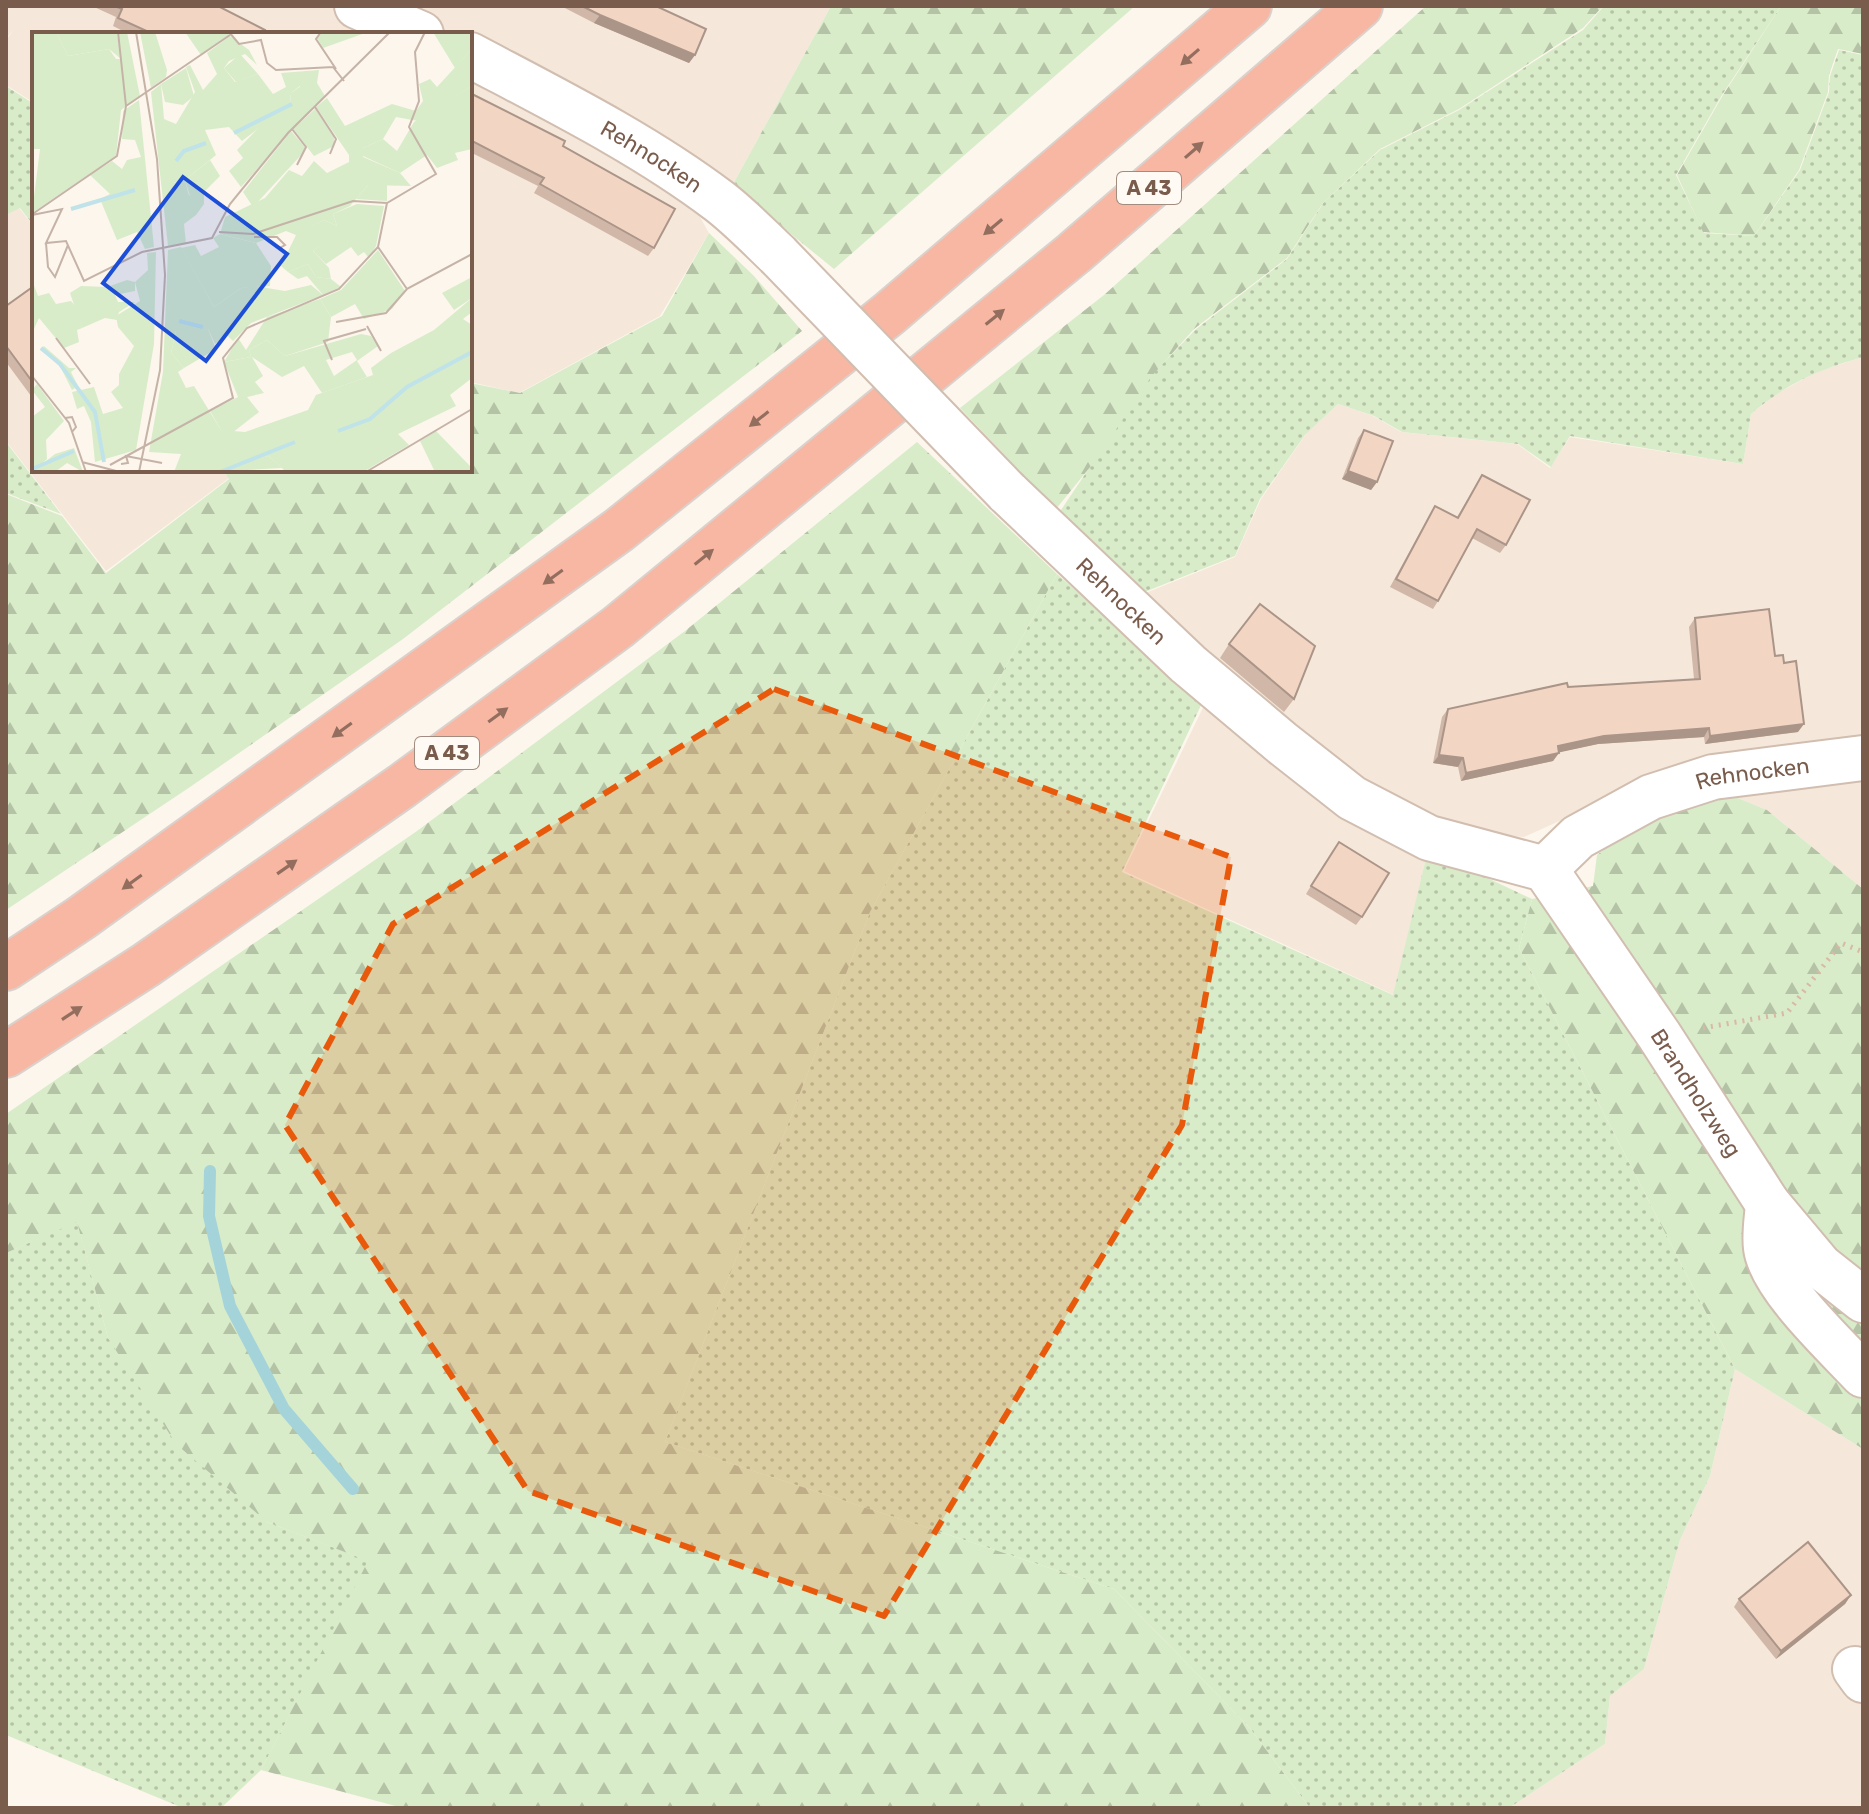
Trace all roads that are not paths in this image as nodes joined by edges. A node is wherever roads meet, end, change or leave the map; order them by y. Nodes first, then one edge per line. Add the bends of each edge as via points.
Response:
1 (357, 6) edge
2 (1249, 6) edge
3 (1360, 6) edge
4 (416, 32) edge
5 (472, 56) edge
6 (1863, 758) edge
7 (1545, 869) junction
8 (6, 968) edge
9 (6, 1055) edge
10 (1768, 1204) junction
11 (1863, 1300) edge
12 (1863, 1375) edge

1 - 4 street
2 -> 8 highway via 890,313 619,530
9 -> 3 highway, A 43 via 146,965 618,627 1074,253
5 - 7 street, Rehnocken, bridge via 598,122 723,203 1007,492 1188,664 1352,798 1429,838
6 - 7 street, Rehnocken via 1713,777 1651,797 1578,837
7 - 10 street, Brandholzweg
10 - 11 street, Brandholzweg via 1820,1266
10 - 12 street via 1766,1248 1776,1273

